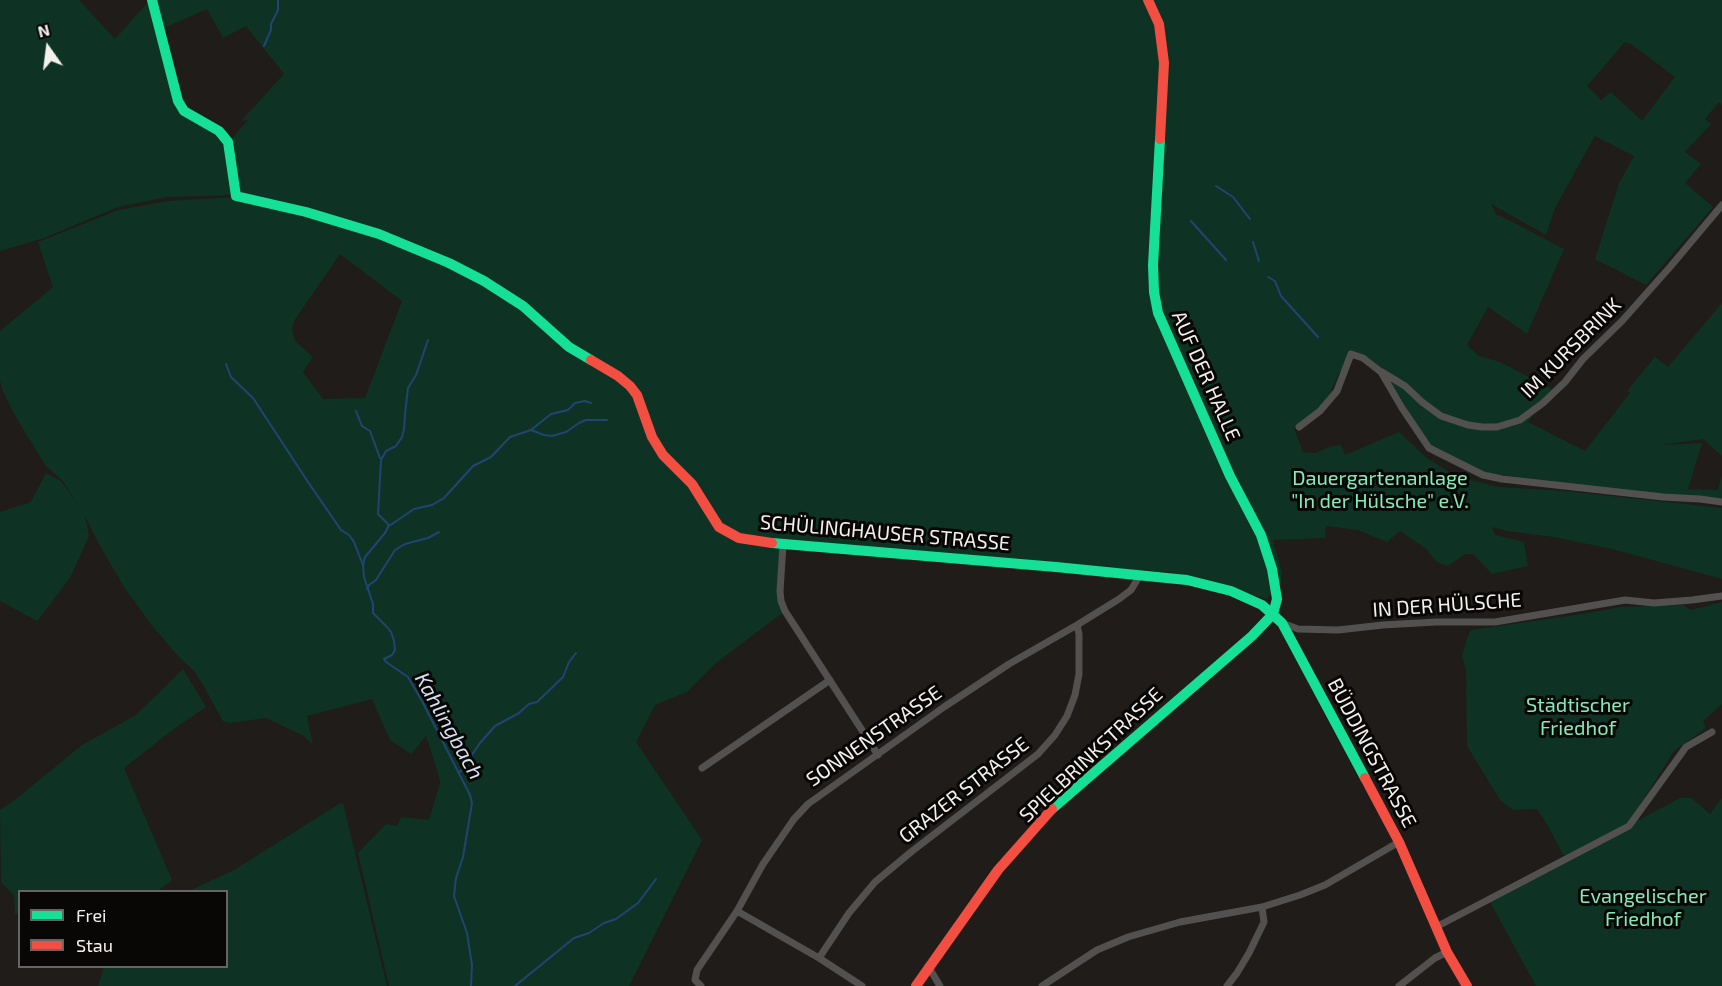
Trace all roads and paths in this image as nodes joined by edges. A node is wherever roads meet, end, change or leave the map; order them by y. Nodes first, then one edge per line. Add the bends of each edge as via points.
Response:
1 (152, 0) edge
2 (1148, 0) edge
3 (1722, 206) edge
4 (1379, 370) junction
5 (1299, 427) dead end
6 (1722, 502) edge
7 (783, 545) junction
8 (1140, 575) junction
9 (1722, 596) edge
10 (1262, 605) joint
11 (1273, 614) junction
12 (1282, 623) junction
13 (1077, 625) junction
14 (830, 680) junction
15 (1712, 732) dead end
16 (878, 755) junction
17 (702, 768) dead end
18 (1399, 842) junction
19 (1262, 907) junction
20 (737, 911) junction
21 (1436, 927) junction
22 (1447, 952) junction
23 (819, 958) junction
24 (928, 966) junction
25 (701, 986) edge
26 (862, 986) edge
27 (915, 986) edge
28 (940, 986) edge
29 (1042, 986) edge
30 (1227, 986) edge
31 (1399, 986) edge
32 (1467, 986) edge

1 - 7 street, SCHÜLINGHAUSER STRASSE via 178,101 184,111 219,131 228,142 236,196 379,234 449,263 504,294 569,347 630,386 663,455 692,484 719,527 739,538
2 - 11 street, AUF DER HALLE via 1159,24 1164,63 1153,265 1158,313 1268,553 1277,599
3 - 4 street, IM KURSBRINK via 1565,382 1520,420 1482,427 1441,416
4 - 5 street, IM KURSBRINK via 1351,354 1337,391
4 - 6 street via 1429,448 1483,475
7 - 8 street, SCHÜLINGHAUSER STRASSE
7 - 14 street via 781,601
8 - 10 street, SCHÜLINGHAUSER STRASSE via 1187,580 1231,591
8 - 13 street, SONNENSTRASSE via 1131,590
9 - 12 street, IN DER HÜLSCHE via 1664,602 1625,600 1495,622 1338,630 1298,630
10 - 11 street, BÜDDINGSTRASSE
11 - 12 street, BÜDDINGSTRASSE
11 - 24 street, SPIELBRINKSTRASSE via 1053,808 998,870
12 - 18 street, BÜDDINGSTRASSE
13 - 16 street, SONNENSTRASSE via 1009,664
13 - 23 street, GRAZER STRASSE via 1079,674 1075,695 1055,735 1038,754 875,882
14 - 16 street
14 - 17 street
15 - 21 street via 1686,747 1629,826
16 - 20 street, SONNENSTRASSE via 809,803 794,819
18 - 19 street via 1325,885
18 - 21 street, BÜDDINGSTRASSE
19 - 29 street via 1128,937 1097,950
19 - 30 street via 1264,922
20 - 23 street
20 - 25 street, SONNENSTRASSE via 698,970 695,980
21 - 22 street, BÜDDINGSTRASSE
22 - 31 street
22 - 32 street, BÜDDINGSTRASSE
23 - 26 street
24 - 27 street, SPIELBRINKSTRASSE
24 - 28 street

